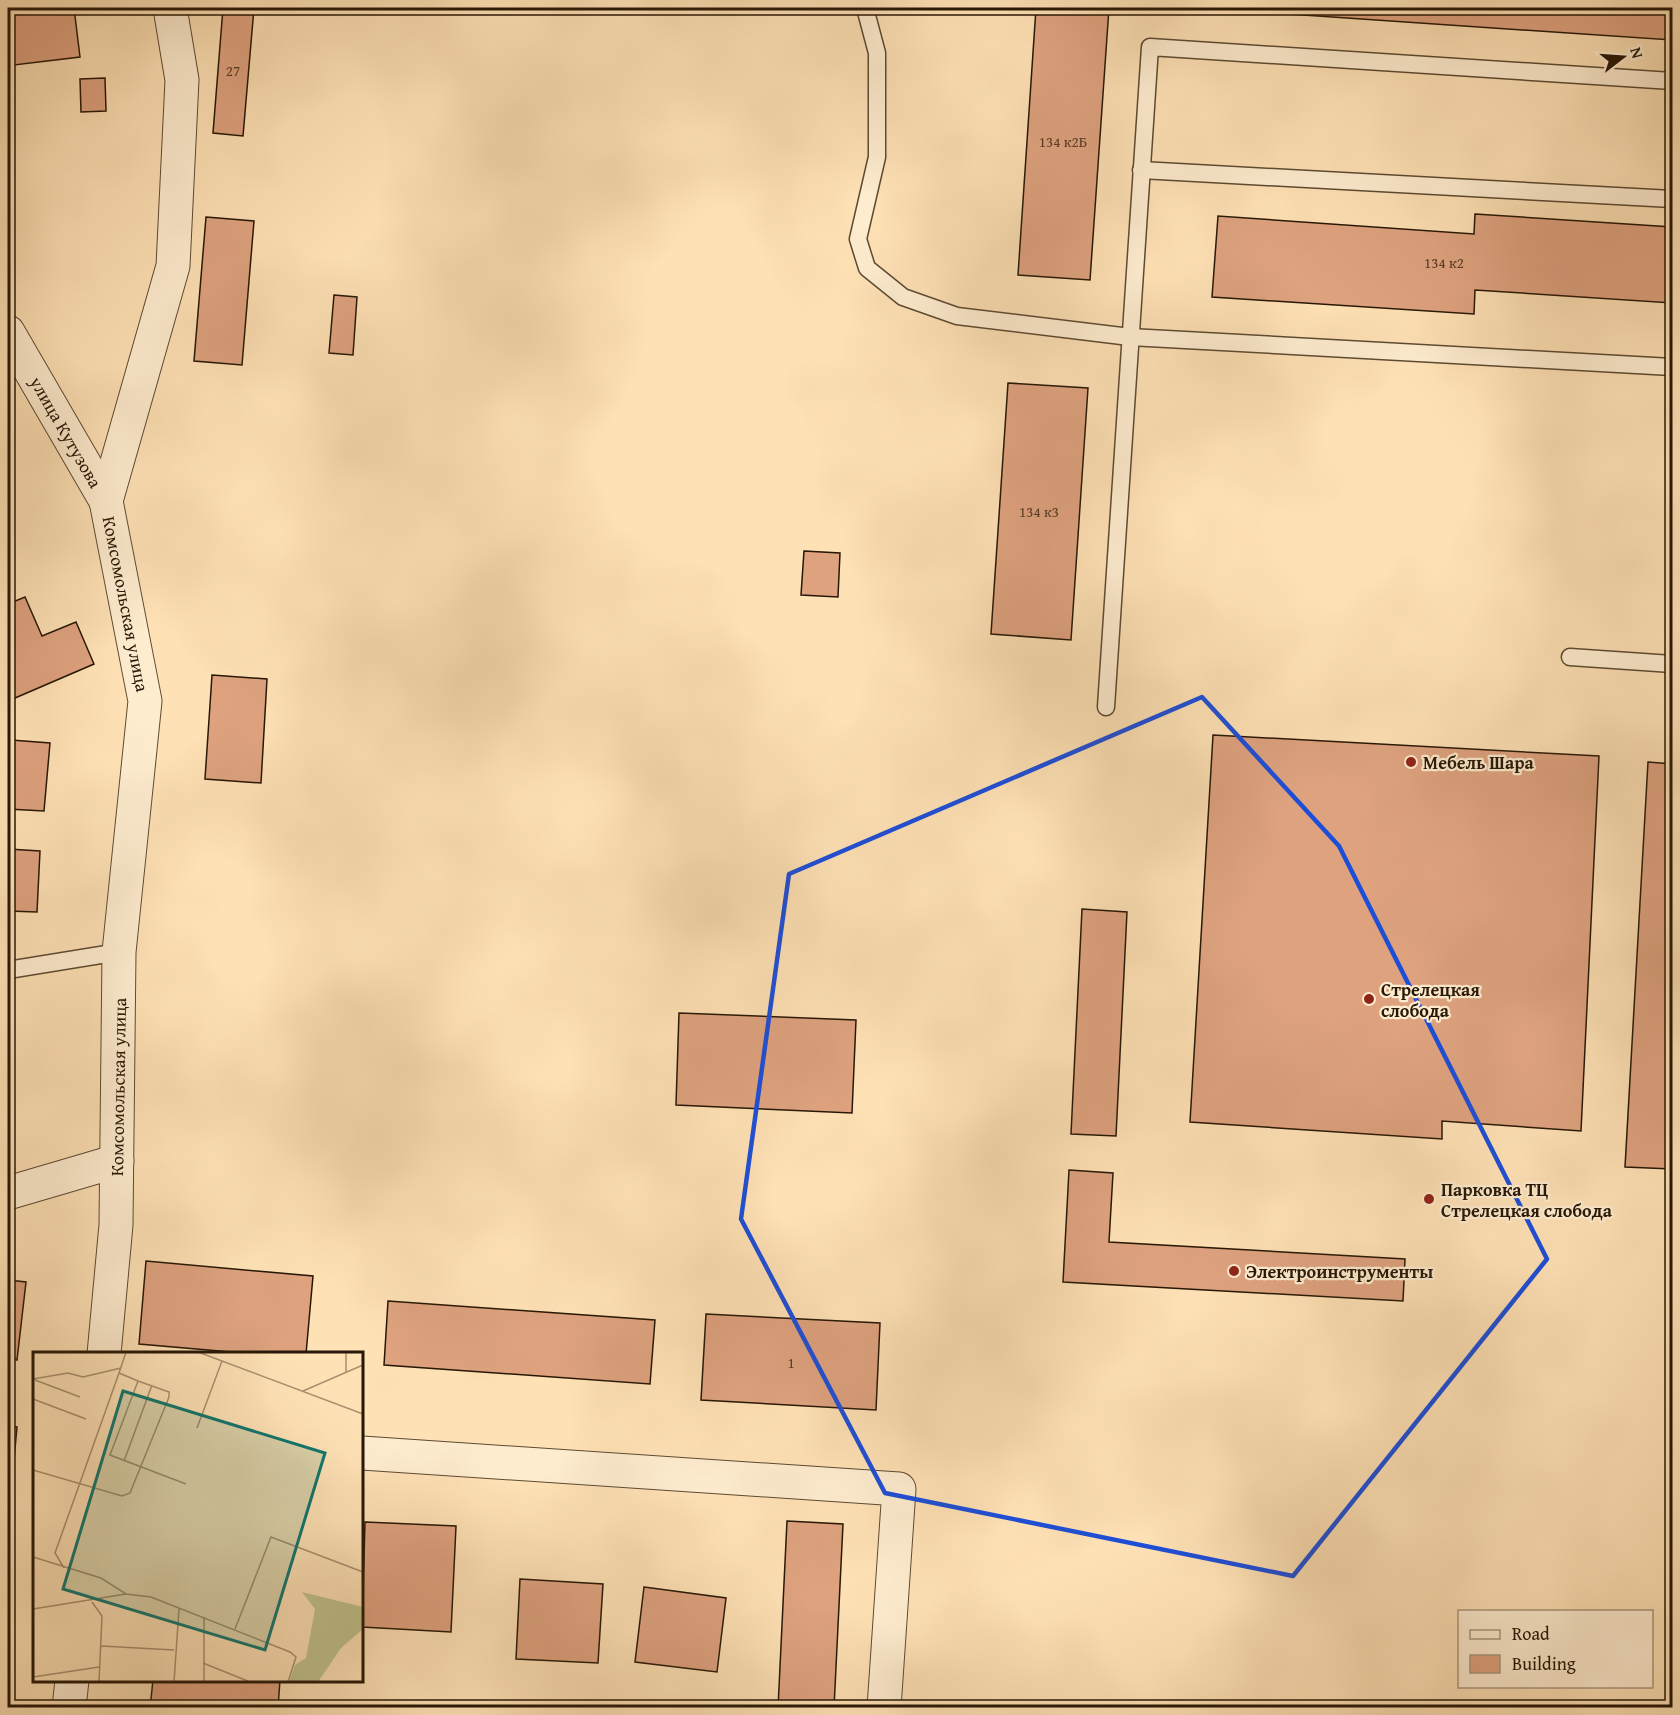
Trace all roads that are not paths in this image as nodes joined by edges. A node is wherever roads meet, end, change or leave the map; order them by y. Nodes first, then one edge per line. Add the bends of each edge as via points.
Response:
1 (170, 8) edge
2 (866, 8) edge
3 (1672, 81) edge
4 (1141, 170) junction
5 (1672, 199) edge
6 (8, 332) edge
7 (1130, 337) junction
8 (1672, 368) edge
9 (106, 501) junction
10 (1570, 657) dead end
11 (1672, 664) edge
12 (1106, 707) dead end
13 (119, 952) junction
14 (8, 970) edge
15 (117, 1161) junction
16 (8, 1193) edge
17 (104, 1352) edge
18 (363, 1453) edge
19 (72, 1682) edge
20 (69, 1707) edge
21 (884, 1707) edge

1 - 9 street, Комсомольская улица via 182,80 173,266
2 - 7 lane via 877,53 877,157 858,238 867,268 903,297 957,316
3 - 4 lane via 1150,47
4 - 5 lane
4 - 7 lane
6 - 9 street, улица Кутузова
7 - 8 lane
7 - 12 lane
9 - 13 street, Комсомольская улица via 145,701
10 - 11 lane
13 - 14 lane
13 - 15 street, Комсомольская улица
15 - 16 street
15 - 17 street, Комсомольская улица via 116,1225
18 - 21 street via 899,1489
19 - 20 street

